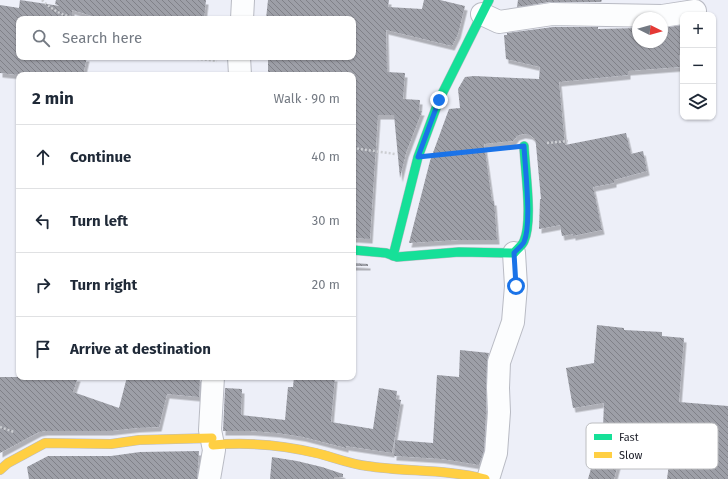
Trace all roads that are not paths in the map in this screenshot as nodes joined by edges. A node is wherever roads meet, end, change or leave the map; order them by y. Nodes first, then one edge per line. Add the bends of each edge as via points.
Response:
1 (243, 0) edge
2 (485, 4) edge
3 (695, 11) dead end
4 (242, 16) edge
5 (524, 146) road end
6 (356, 250) edge
7 (514, 253) junction
8 (393, 256) junction
9 (213, 380) edge
10 (212, 441) junction
11 (0, 470) edge
12 (209, 479) edge
13 (485, 479) edge
14 (488, 479) edge

1 - 4 street
2 - 3 street via 499,22 552,14 662,16
2 - 8 street via 439,100 418,157
5 - 7 street via 527,235 524,244
6 - 8 street
7 - 8 street via 459,252
7 - 14 street via 516,286 513,322 499,362 496,453
9 - 10 street via 210,430
10 - 11 street via 45,443
10 - 12 street via 214,450
10 - 13 street via 295,448 364,466 470,474

